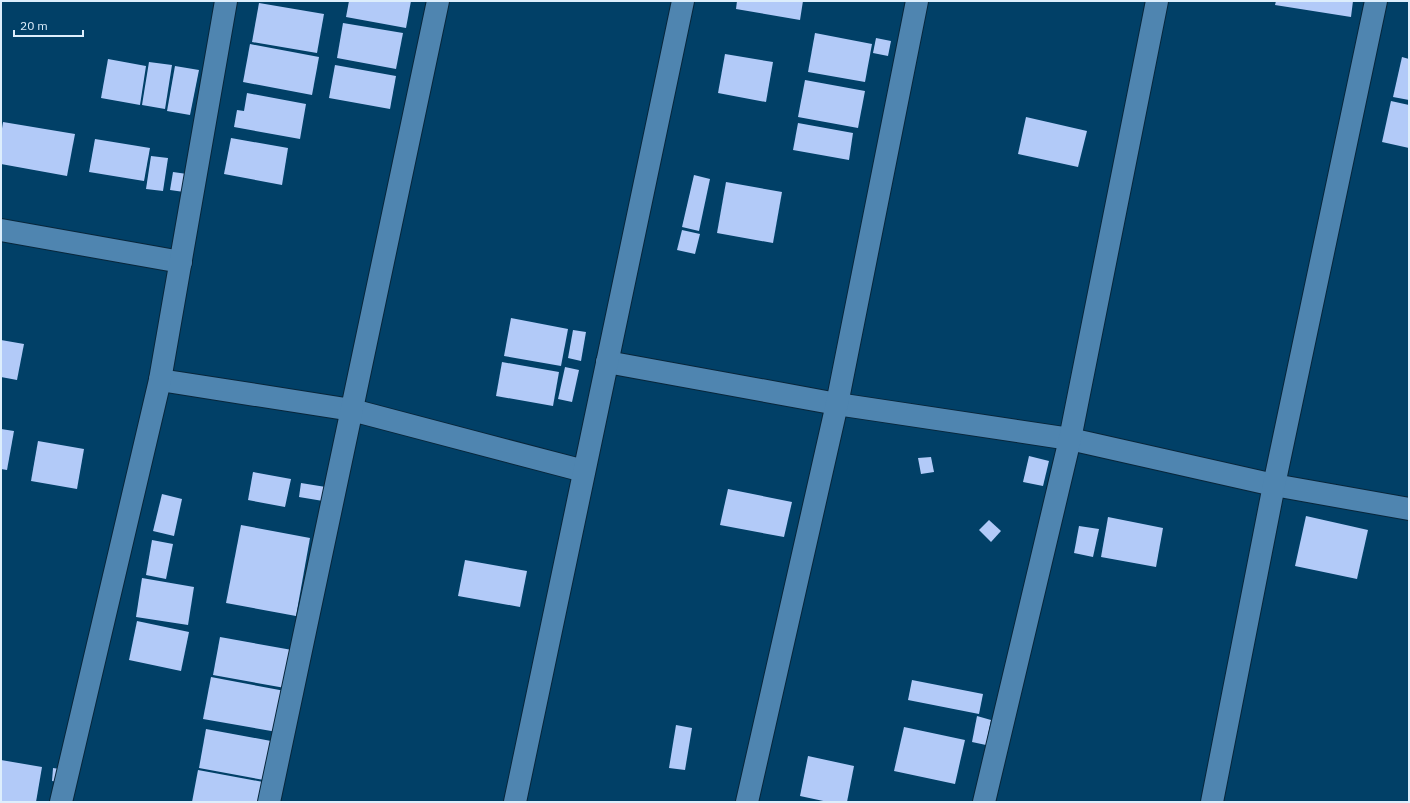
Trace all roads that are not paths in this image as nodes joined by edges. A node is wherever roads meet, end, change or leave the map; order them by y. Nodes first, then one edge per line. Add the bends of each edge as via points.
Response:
1 (226, 1) edge
2 (438, 1) edge
3 (683, 1) edge
4 (917, 1) edge
5 (1156, 1) edge
6 (1376, 1) edge
7 (1, 230) edge
8 (180, 262) junction
9 (607, 362) junction
10 (160, 380) junction
11 (837, 404) junction
12 (352, 410) junction
13 (1070, 439) junction
14 (584, 471) junction
15 (1274, 485) junction
16 (1409, 509) edge
17 (61, 802) edge
18 (269, 802) edge
19 (515, 802) edge
20 (747, 802) edge
21 (984, 802) edge
22 (1212, 802) edge

1 - 8 street
2 - 12 street
3 - 9 street
4 - 11 street
5 - 13 street
6 - 15 street
7 - 8 street
8 - 10 street
9 - 11 street
9 - 14 street
10 - 12 street
10 - 17 street
11 - 13 street
11 - 20 street
12 - 14 street
12 - 18 street
13 - 15 street
13 - 21 street
14 - 19 street
15 - 16 street
15 - 22 street

